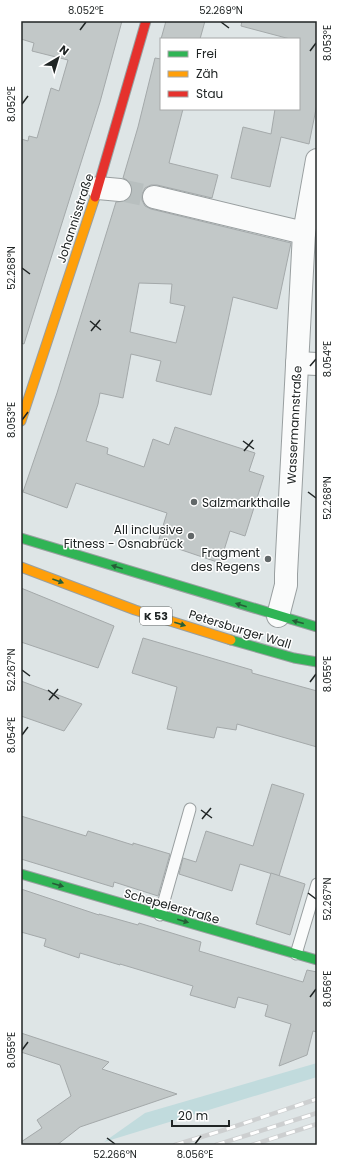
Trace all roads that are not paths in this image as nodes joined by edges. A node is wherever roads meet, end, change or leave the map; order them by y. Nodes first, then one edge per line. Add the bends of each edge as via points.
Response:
1 (146, 21) edge
2 (317, 160) edge
3 (98, 188) junction
4 (120, 190) tunnel mouth
5 (154, 197) tunnel mouth
6 (304, 233) junction
7 (307, 364) edge
8 (21, 421) edge
9 (21, 538) edge
10 (21, 568) edge
11 (278, 616) junction
12 (317, 627) edge
13 (317, 662) edge
14 (190, 809) dead end
15 (21, 874) edge
16 (317, 884) edge
17 (160, 915) junction
18 (296, 954) junction
19 (317, 960) edge

1 - 3 street, Johannisstraße
2 - 6 street, Wassermannstraße
3 - 4 street
3 - 8 street, Johannisstraße
5 - 6 street
6 - 7 street, Wassermannstraße
7 - 11 street, Wassermannstraße via 286,585
11 -> 9 street, Petersburger Wall
10 -> 13 street, Petersburger Wall / K 53 via 135,610 265,650
12 -> 11 street, Petersburger Wall
14 - 17 lane
15 -> 17 street, Schepelerstraße
16 - 18 lane
17 -> 18 street, Schepelerstraße
18 - 19 street, Schepelerstraße

